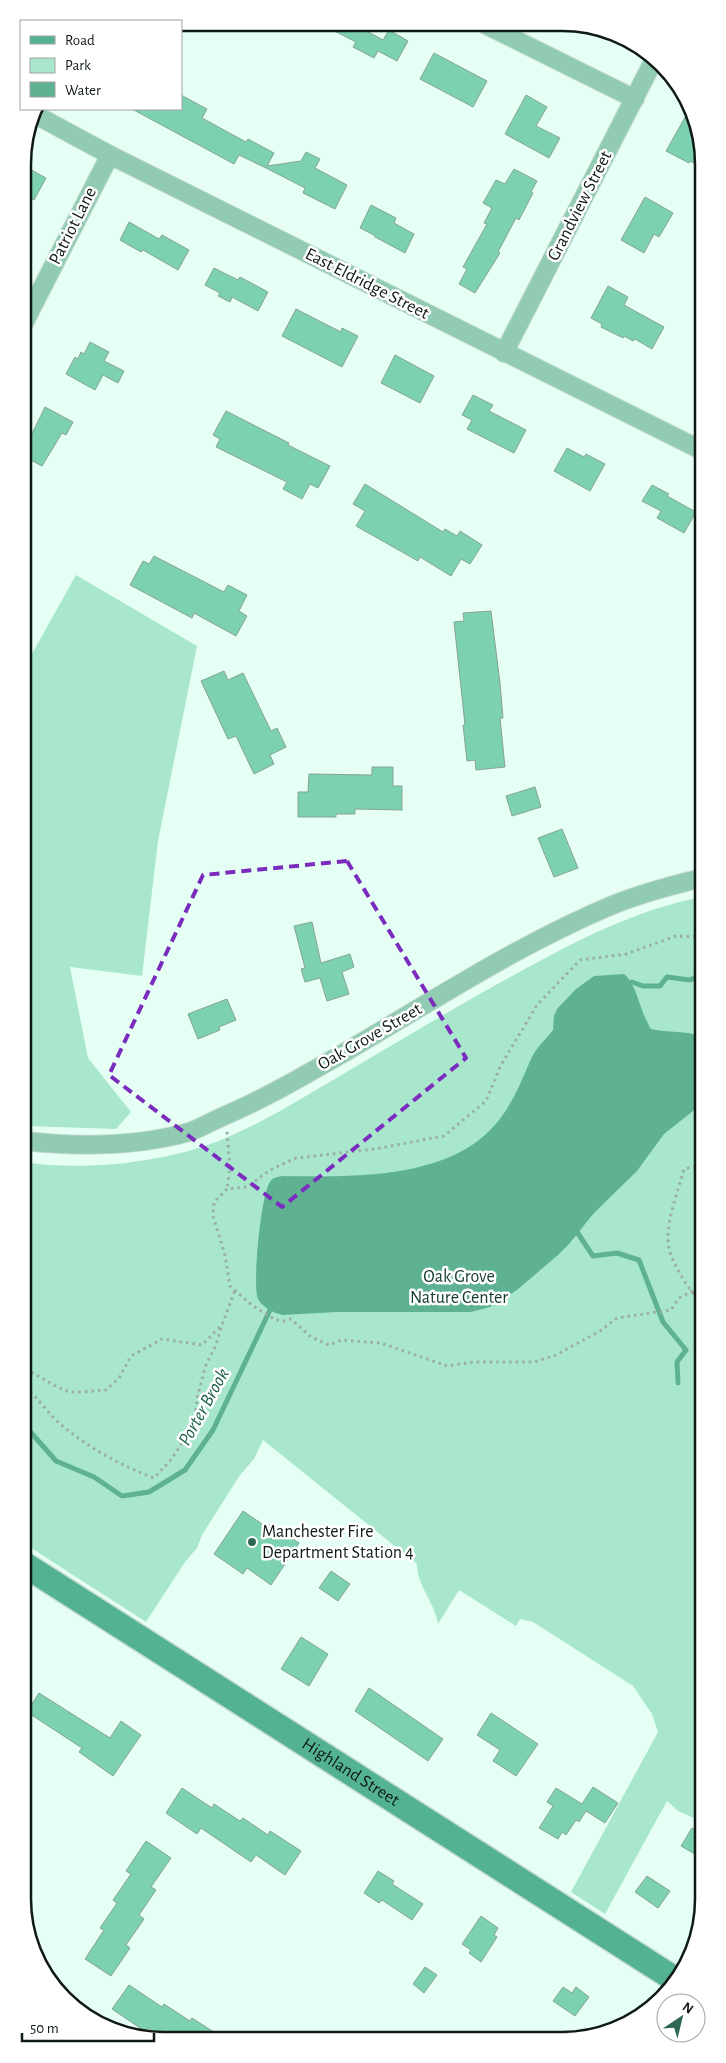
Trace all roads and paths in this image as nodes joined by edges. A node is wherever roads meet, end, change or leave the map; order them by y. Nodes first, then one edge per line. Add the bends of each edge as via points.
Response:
1 (498, 31) edge
2 (651, 66) edge
3 (635, 99) junction
4 (40, 117) edge
5 (110, 155) junction
6 (32, 308) edge
7 (504, 353) junction
8 (695, 447) edge
9 (695, 880) edge
10 (695, 937) edge
11 (224, 1116) junction
12 (31, 1142) edge
13 (694, 1167) edge
14 (227, 1188) junction
15 (236, 1290) junction
16 (694, 1290) edge
17 (691, 1292) junction
18 (694, 1296) edge
19 (222, 1325) junction
20 (31, 1372) edge
21 (31, 1392) edge
22 (31, 1569) edge
23 (670, 1976) edge

1 - 3 street
2 - 3 street, Grandview Street
3 - 7 street, Grandview Street
4 - 5 street, East Eldridge Street
5 - 6 street, Patriot Lane
5 - 7 street, East Eldridge Street
7 - 8 street, East Eldridge Street
9 - 11 street, Oak Grove Street via 616,904 560,929 322,1066
10 - 14 path via 676,936 626,954 580,960 537,1005 501,1065 486,1101 444,1136 375,1149 296,1158 270,1170 247,1187
11 - 12 street, Oak Grove Street via 190,1131 130,1143 62,1145
11 - 14 path via 230,1167
13 - 17 path via 684,1169 669,1231 669,1248
14 - 15 path via 214,1202 213,1216 225,1254 230,1286
15 - 17 path via 257,1309 276,1320 291,1319 311,1337 329,1345 342,1340 381,1343 447,1366 474,1362 534,1362 556,1355 617,1318 671,1310 679,1298
15 - 19 path
16 - 17 path
17 - 18 path
19 - 20 path via 202,1345 162,1339 131,1356 119,1378 106,1390 67,1392
19 - 21 path via 197,1398 195,1424 154,1478 138,1473 85,1444 49,1413
22 - 23 main road, Highland Street

